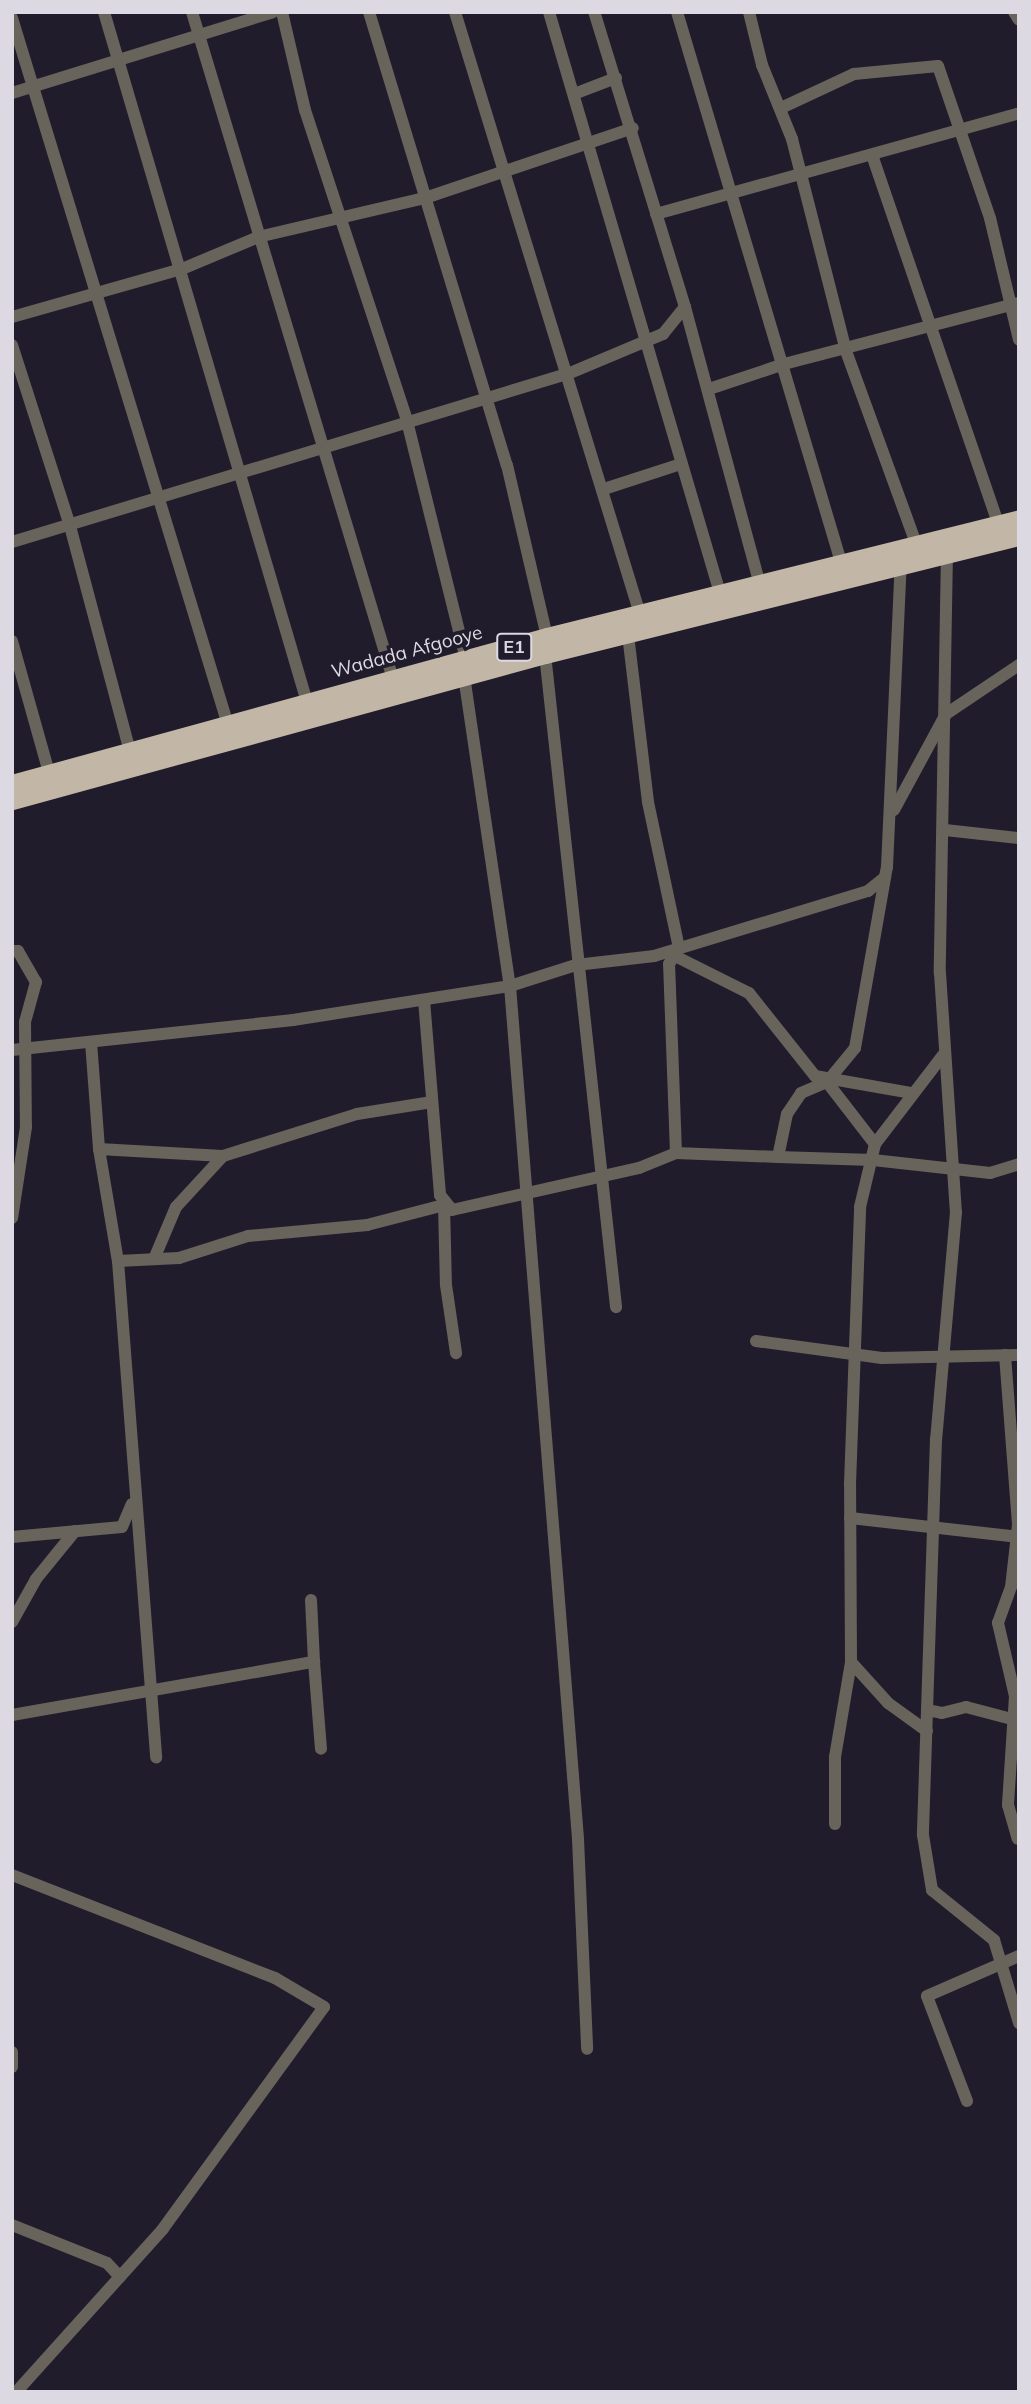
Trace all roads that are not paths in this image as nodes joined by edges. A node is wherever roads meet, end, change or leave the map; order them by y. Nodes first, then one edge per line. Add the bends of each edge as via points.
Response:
1 (104, 12) edge
2 (192, 12) edge
3 (273, 12) edge
4 (282, 12) edge
5 (369, 12) edge
6 (455, 12) edge
7 (549, 12) edge
8 (594, 12) edge
9 (677, 12) edge
10 (749, 12) edge
11 (1014, 12) edge
12 (12, 18) edge
13 (1019, 20) edge
14 (198, 34) junction
15 (118, 61) junction
16 (616, 78) junction
17 (33, 88) junction
18 (12, 93) edge
19 (574, 94) junction
20 (781, 108) junction
21 (1019, 114) edge
22 (961, 127) junction
23 (633, 128) junction
24 (585, 145) junction
25 (872, 155) junction
26 (506, 170) junction
27 (802, 176) junction
28 (730, 192) junction
29 (428, 197) junction
30 (656, 214) junction
31 (340, 219) junction
32 (258, 237) junction
33 (182, 269) junction
34 (93, 294) junction
35 (1013, 305) edge
36 (685, 307) junction
37 (12, 317) edge
38 (930, 328) junction
39 (1019, 340) edge
40 (12, 345) edge
41 (646, 345) junction
42 (846, 351) junction
43 (784, 363) junction
44 (570, 373) junction
45 (709, 389) junction
46 (485, 399) junction
47 (407, 421) junction
48 (323, 446) junction
49 (678, 465) junction
50 (239, 474) junction
51 (604, 489) junction
52 (157, 499) junction
53 (1019, 519) edge
54 (998, 524) junction
55 (70, 526) junction
56 (1019, 536) edge
57 (12, 542) edge
58 (916, 543) junction
59 (947, 552) junction
60 (841, 562) junction
61 (901, 563) junction
62 (759, 582) junction
63 (720, 593) junction
64 (640, 614) junction
65 (628, 634) junction
66 (12, 641) edge
67 (546, 646) junction
68 (1019, 665) edge
69 (465, 667) junction
70 (393, 679) junction
71 (307, 702) junction
72 (946, 714) junction
73 (228, 725) junction
74 (130, 752) junction
75 (49, 773) junction
76 (12, 783) edge
77 (12, 800) edge
78 (892, 813) junction
79 (945, 830) junction
80 (1019, 838) edge
81 (885, 877) junction
82 (12, 951) edge
83 (676, 952) junction
84 (576, 965) junction
85 (510, 986) junction
86 (424, 1000) junction
87 (91, 1042) junction
88 (26, 1049) junction
89 (12, 1050) edge
90 (943, 1055) junction
91 (827, 1082) junction
92 (911, 1093) junction
93 (432, 1102) junction
94 (875, 1144) junction
95 (99, 1149) junction
96 (676, 1153) junction
97 (223, 1156) junction
98 (778, 1157) junction
99 (873, 1160) junction
100 (1019, 1164) edge
101 (953, 1168) junction
102 (604, 1176) junction
103 (523, 1195) junction
104 (444, 1205) junction
105 (12, 1219) edge
106 (154, 1259) junction
107 (118, 1261) junction
108 (615, 1307) dead end
109 (756, 1341) dead end
110 (944, 1352) junction
111 (456, 1353) dead end
112 (854, 1354) junction
113 (1015, 1354) edge
114 (134, 1500) junction
115 (850, 1518) junction
116 (932, 1524) junction
117 (75, 1531) junction
118 (1018, 1536) edge
119 (12, 1537) edge
120 (311, 1600) dead end
121 (12, 1622) edge
122 (314, 1662) junction
123 (851, 1662) junction
124 (152, 1691) junction
125 (927, 1710) junction
126 (14, 1718) edge
127 (1017, 1721) edge
128 (927, 1731) junction
129 (321, 1749) dead end
130 (156, 1758) dead end
131 (835, 1824) dead end
132 (1018, 1839) edge
133 (12, 1875) edge
134 (1019, 1956) edge
135 (997, 1965) junction
136 (1019, 2023) edge
137 (587, 2049) dead end
138 (12, 2052) edge
139 (12, 2067) edge
140 (967, 2101) dead end
141 (12, 2225) edge
142 (120, 2277) junction
143 (16, 2392) edge

1 - 15 street
2 - 14 street
3 - 14 street
4 - 31 street via 305,110
5 - 29 street
6 - 26 street
7 - 19 street
8 - 16 street
9 - 28 street
10 - 20 street
11 - 13 street
12 - 17 street
14 - 15 street
14 - 32 street
15 - 17 street
15 - 33 street
16 - 19 street
16 - 23 street
17 - 18 street
17 - 34 street
19 - 24 street
20 - 22 street via 854,74 930,64 938,66
20 - 27 street
21 - 22 street
22 - 25 street
22 - 35 street
23 - 24 street
23 - 30 street
24 - 26 street
24 - 41 street
25 - 27 street
25 - 38 street
26 - 29 street
26 - 44 street
27 - 28 street
27 - 42 street
28 - 30 street
28 - 43 street
29 - 31 street
29 - 46 street
30 - 36 street
31 - 32 street
31 - 47 street
32 - 33 street
32 - 48 street
33 - 34 street
33 - 50 street
34 - 37 street
34 - 52 street
35 - 38 street
35 - 39 street
36 - 41 street
36 - 45 street
38 - 42 street
38 - 54 street
40 - 55 street
41 - 44 street
41 - 49 street
42 - 43 street
42 - 58 street
43 - 45 street
43 - 60 street
44 - 46 street
44 - 51 street
45 - 62 street
46 - 47 street
46 - 67 street via 508,465
47 - 48 street
47 - 69 street
48 - 50 street
48 - 70 street
49 - 51 street
49 - 63 street
50 - 52 street
50 - 71 street
51 - 64 street
52 - 55 street
52 - 73 street
53 - 54 highway, Wadada Afgooye / E1
54 - 58 highway, Wadada Afgooye / E1
55 - 57 street
55 - 74 street
56 - 59 highway, Wadada Afgooye / E1
58 - 60 highway, Wadada Afgooye / E1
59 - 61 highway, Wadada Afgooye / E1
59 - 72 street
60 - 62 highway, Wadada Afgooye / E1
61 - 65 highway, Wadada Afgooye / E1
61 - 78 street
62 - 63 highway, Wadada Afgooye / E1
63 - 64 highway, Wadada Afgooye / E1
64 - 67 highway, Wadada Afgooye / E1
65 - 67 highway, Wadada Afgooye / E1
65 - 83 street via 648,802
66 - 75 street
67 - 69 highway, Wadada Afgooye / E1
67 - 84 street
68 - 72 street
69 - 70 highway, Wadada Afgooye / E1
69 - 77 highway, Wadada Afgooye / E1
69 - 85 street
70 - 71 highway, Wadada Afgooye / E1
71 - 73 highway, Wadada Afgooye / E1
72 - 78 street
72 - 79 street
73 - 74 highway, Wadada Afgooye / E1
74 - 75 highway, Wadada Afgooye / E1
75 - 76 highway, Wadada Afgooye / E1
78 - 81 street
79 - 80 street
79 - 90 street
81 - 83 street via 868,891
81 - 91 street via 855,1048
82 - 88 street via 18,951 36,982 25,1021
83 - 84 street
83 - 91 street via 749,993 780,1026 808,1068
83 - 96 street
84 - 85 street
84 - 102 street
85 - 86 street
85 - 103 street
86 - 87 street
86 - 93 street
87 - 88 street
87 - 95 street
88 - 89 street
88 - 105 street via 26,1127
90 - 92 street
90 - 101 street
91 - 92 street
91 - 94 street
91 - 98 street via 801,1093 787,1114
92 - 94 street
93 - 97 street via 357,1114
93 - 104 street
94 - 99 street
95 - 97 street
95 - 107 street
96 - 98 street
96 - 102 street
97 - 106 street via 176,1207
98 - 99 street
99 - 101 street
99 - 112 street via 860,1207 861,1296
100 - 101 street via 990,1173
101 - 110 street via 957,1212
102 - 103 street
102 - 108 street
103 - 104 street via 452,1210
103 - 137 street via 578,1839
104 - 106 street via 367,1225 248,1237 179,1258
104 - 111 street via 446,1285
106 - 107 street
107 - 114 street
109 - 112 street
110 - 112 street
110 - 113 street
110 - 116 street
112 - 115 street
113 - 118 street
114 - 117 street via 122,1527
114 - 124 street
115 - 116 street
115 - 123 street
116 - 118 street
116 - 125 street
117 - 119 street
117 - 121 street via 36,1579
118 - 127 street via 1009,1595 998,1623
120 - 122 street
122 - 124 street
122 - 129 street
123 - 128 street via 888,1703
123 - 131 street via 835,1757
124 - 126 street
124 - 130 street
125 - 127 street via 942,1713 966,1707
125 - 128 street
127 - 132 street via 1009,1805
128 - 135 street via 923,1835 932,1890 994,1940
133 - 142 street via 275,1978 324,2007 163,2229
134 - 135 street
135 - 136 street
135 - 140 street via 927,1996
138 - 139 street
141 - 142 street via 107,2263
142 - 143 street

